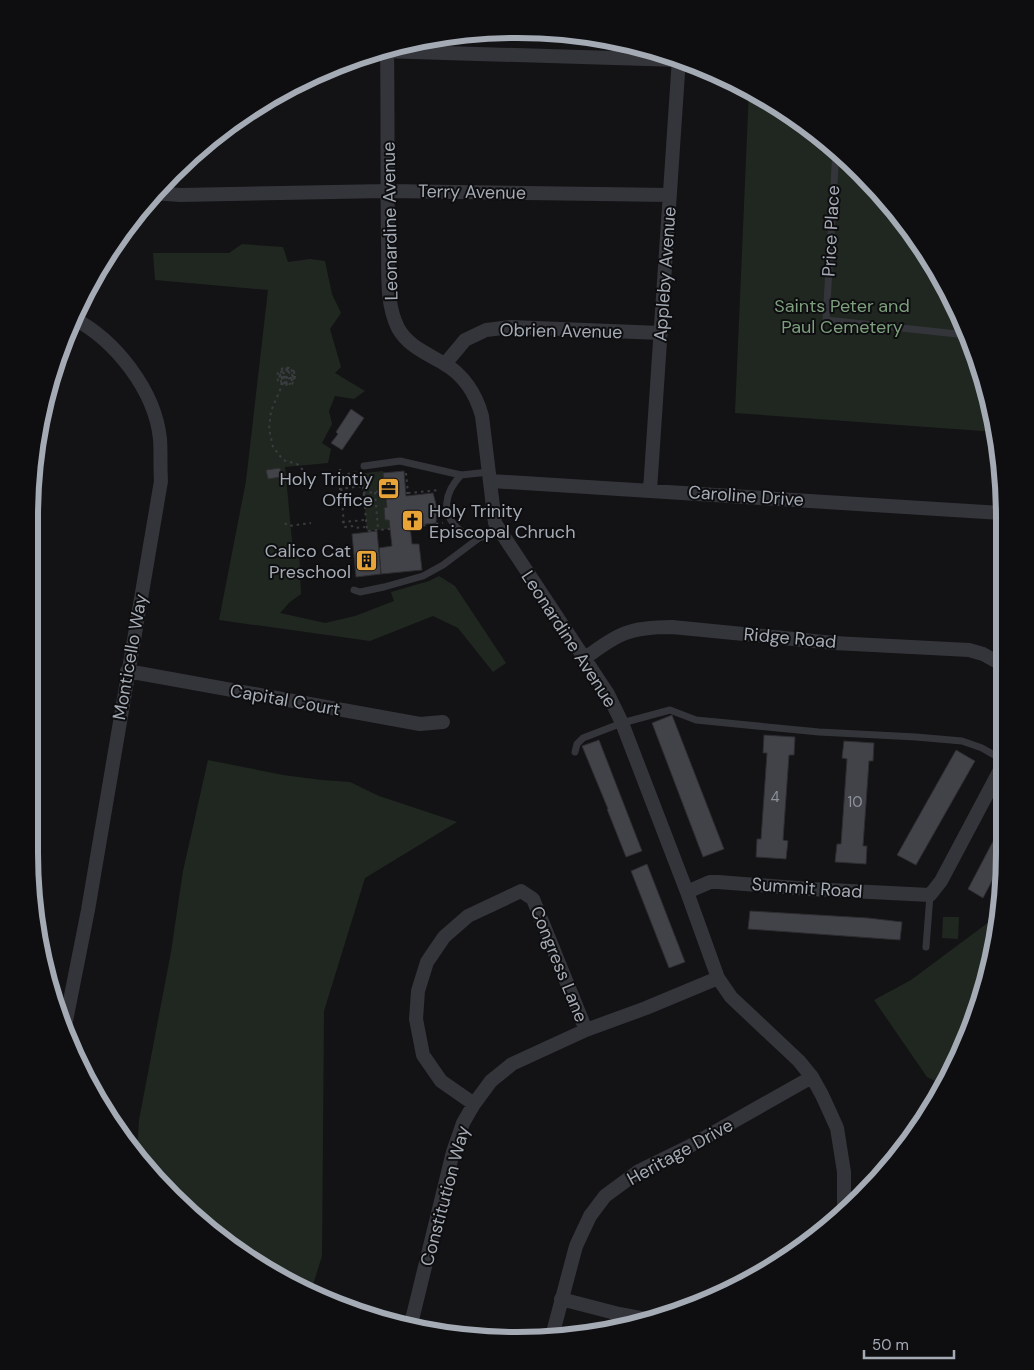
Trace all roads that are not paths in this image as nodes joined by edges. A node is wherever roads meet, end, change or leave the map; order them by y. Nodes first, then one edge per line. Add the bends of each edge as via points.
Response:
1 (407, 51) edge
2 (385, 56) edge
3 (655, 58) edge
4 (679, 66) edge
5 (836, 158) edge
6 (387, 192) junction
7 (163, 194) edge
8 (670, 195) junction
9 (80, 321) edge
10 (660, 334) junction
11 (960, 334) edge
12 (445, 364) junction
13 (364, 471) road end
14 (461, 475) junction
15 (490, 476) junction
16 (650, 490) junction
17 (996, 513) edge
18 (499, 532) junction
19 (479, 538) junction
20 (354, 590) dead end
21 (584, 658) junction
22 (996, 661) edge
23 (127, 671) junction
24 (443, 722) dead end
25 (622, 723) junction
26 (575, 752) dead end
27 (996, 756) edge
28 (996, 777) edge
29 (687, 892) junction
30 (930, 895) junction
31 (926, 947) dead end
32 (718, 978) junction
33 (67, 1017) edge
34 (586, 1030) junction
35 (812, 1077) junction
36 (474, 1104) junction
37 (844, 1203) edge
38 (561, 1299) junction
39 (636, 1317) edge
40 (412, 1320) edge
41 (553, 1331) edge

1 - 3 street
2 - 6 street, Leonardine Avenue
4 - 8 street, Appleby Avenue
5 - 11 lane, Price Place via 826,320
6 - 7 street, Terry Avenue
6 - 8 street, Terry Avenue
6 - 12 street, Leonardine Avenue via 390,306 399,329 407,339 420,351
8 - 10 street, Appleby Avenue
9 - 23 street, Monticello Way via 125,360 142,385 160,437 160,481
10 - 12 street, Obrien Avenue via 511,327 486,330 465,340
10 - 16 street, Appleby Avenue
12 - 15 street, Leonardine Avenue via 468,384 477,399
13 - 14 lane via 400,462
14 - 15 lane
14 - 19 lane via 450,489 446,501 449,516 461,531
15 - 16 street, Caroline Drive
15 - 18 street, Leonardine Avenue via 495,523
16 - 17 street, Caroline Drive
18 - 19 lane
18 - 21 street, Leonardine Avenue
19 - 20 lane via 424,576 360,592
21 - 22 street, Ridge Road via 628,631 672,627 834,643 969,650
21 - 25 street, Leonardine Avenue via 608,694
23 - 24 street, Capital Court via 420,724
23 - 33 street, Monticello Way via 88,910
25 - 26 lane via 583,738
25 - 27 lane via 675,710 696,720 962,741
25 - 29 street, Leonardine Avenue
28 - 30 street via 941,881
29 - 30 street, Summit Road via 718,882
29 - 32 street, Leonardine Avenue
30 - 31 lane
32 - 34 street, Constitution Way
32 - 35 street, Leonardine Avenue via 732,997
34 - 36 street, Constitution Way via 512,1064 491,1081
34 - 36 street, Congress Lane via 533,899 521,891 468,916 444,937 427,962 418,991 416,1019 423,1055 441,1081
35 - 37 street, Leonardine Avenue via 837,1128 844,1172
35 - 38 street, Heritage Drive via 639,1172 605,1196 590,1216 576,1246
36 - 40 street, Constitution Way via 453,1152
38 - 39 street
38 - 41 street, Heritage Drive

